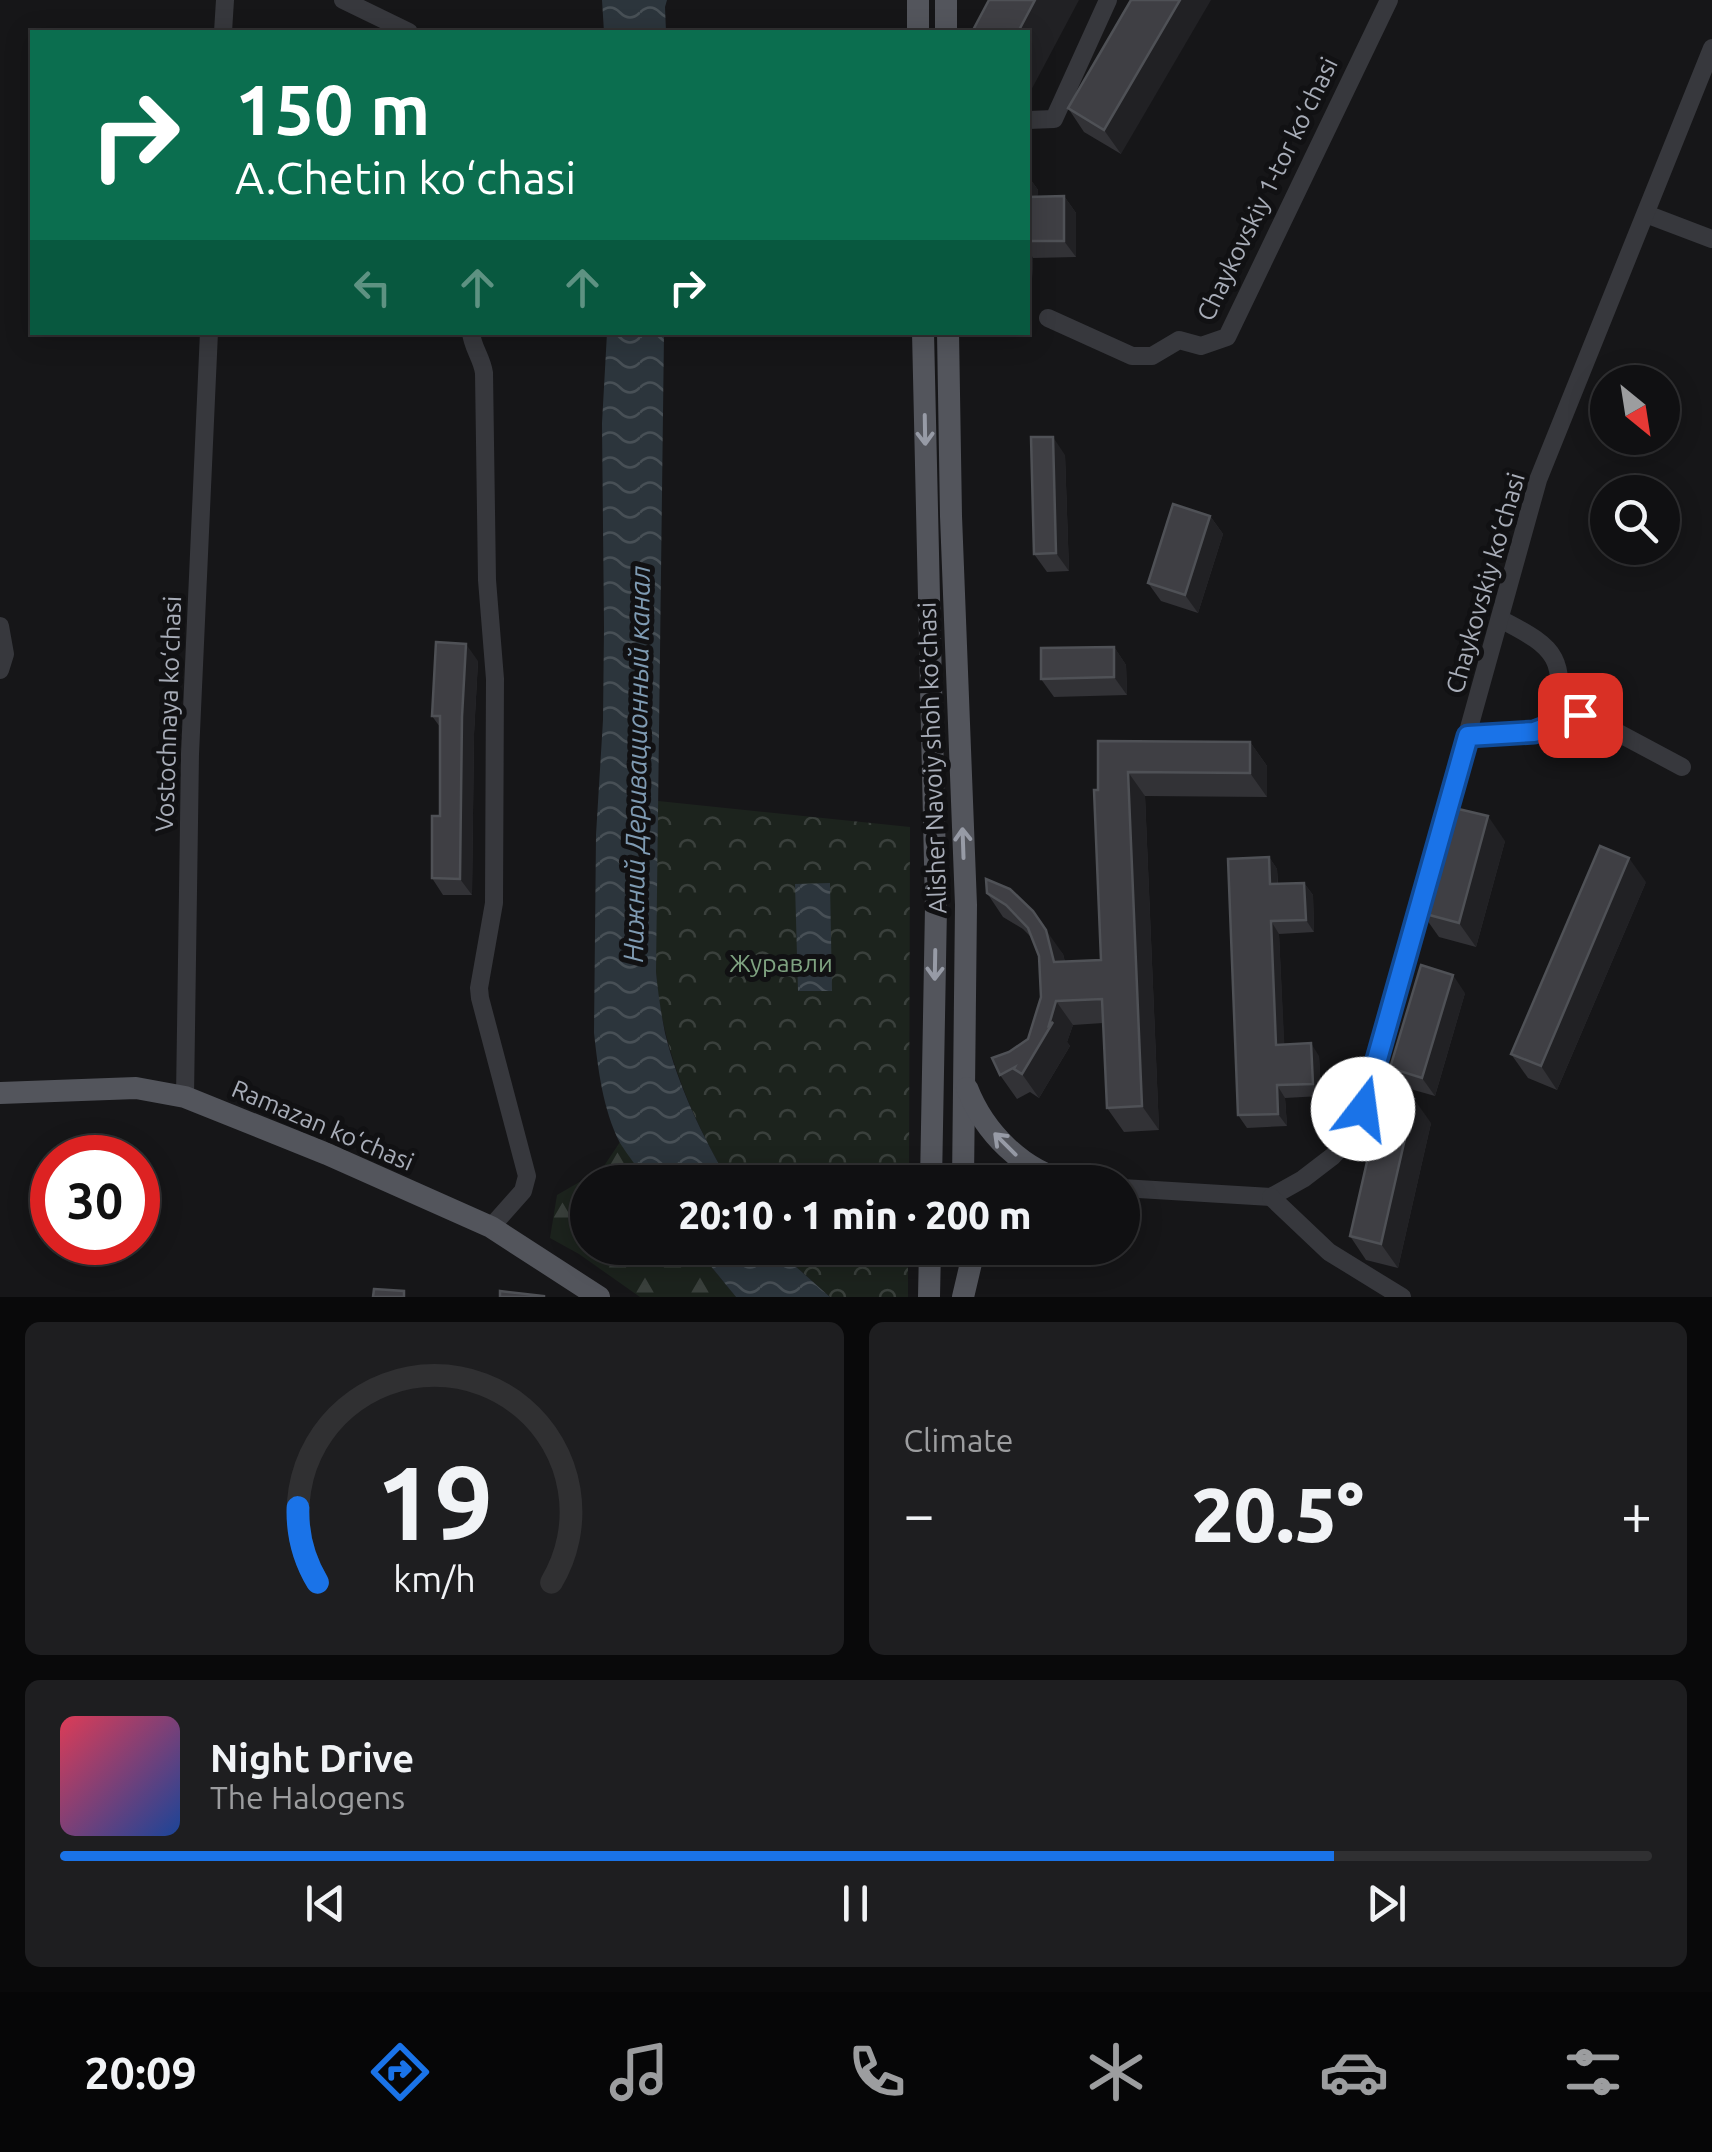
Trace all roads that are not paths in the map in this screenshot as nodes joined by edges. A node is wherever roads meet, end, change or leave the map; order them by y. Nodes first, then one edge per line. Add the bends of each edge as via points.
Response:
1 (224, 0) edge
2 (343, 0) edge
3 (918, 0) edge
4 (946, 0) edge
5 (1108, 0) edge
6 (1389, 0) edge
7 (223, 30) edge
8 (405, 30) edge
9 (918, 30) edge
10 (946, 30) edge
11 (1712, 48) edge
12 (1030, 120) edge
13 (1646, 214) junction
14 (1712, 239) edge
15 (1048, 318) dead end
16 (210, 335) edge
17 (471, 335) edge
18 (923, 335) edge
19 (948, 335) edge
20 (1500, 619) junction
21 (0, 626) edge
22 (0, 670) edge
23 (1558, 724) junction
24 (1468, 736) junction
25 (1682, 768) dead end
26 (964, 1080) junction
27 (0, 1093) edge
28 (185, 1097) junction
29 (930, 1165) edge
30 (963, 1165) edge
31 (1031, 1165) edge
32 (1140, 1189) edge
33 (1271, 1197) junction
34 (491, 1226) junction
35 (930, 1265) edge
36 (963, 1265) edge
37 (971, 1265) edge
38 (600, 1297) edge
39 (929, 1297) edge
40 (963, 1297) edge
41 (1402, 1297) edge

1 - 7 street
2 - 8 street
3 - 9 main road
4 - 10 main road
5 - 12 street via 1054,119
6 - 15 street, Chaykovskiy 1-tor ko‘chasi via 1227,338 1201,346 1179,340 1152,356 1132,356
11 - 13 street, Chaykovskiy ko‘chasi
13 - 14 street
13 - 20 street, Chaykovskiy ko‘chasi via 1538,480
16 - 28 street, Vostochnaya ko‘chasi via 190,754
17 - 34 street via 484,372 486,580 495,679 494,903 479,988 527,1176
18 -> 29 main road, Alisher Navoiy shoh koʻchasi via 936,907
26 -> 19 main road, Alisher Navoiy shoh koʻchasi via 966,906
20 - 23 street via 1549,650 1559,666
20 - 24 street, Chaykovskiy ko‘chasi
21 - 22 street
23 - 24 street
23 - 25 street via 1580,715
24 - 33 street, Chaykovskiy ko‘chasi via 1352,1135 1303,1179
26 - 30 main road, Alisher Navoiy shoh koʻchasi
31 -> 26 main road via 1003,1144
27 - 28 main road, Ramazan ko‘chasi via 124,1088
28 - 34 main road, Ramazan ko‘chasi
32 - 33 street
33 - 41 street via 1329,1252
34 - 38 main road, Ramazan ko‘chasi
35 - 39 main road
36 - 40 main road
37 - 40 main road

